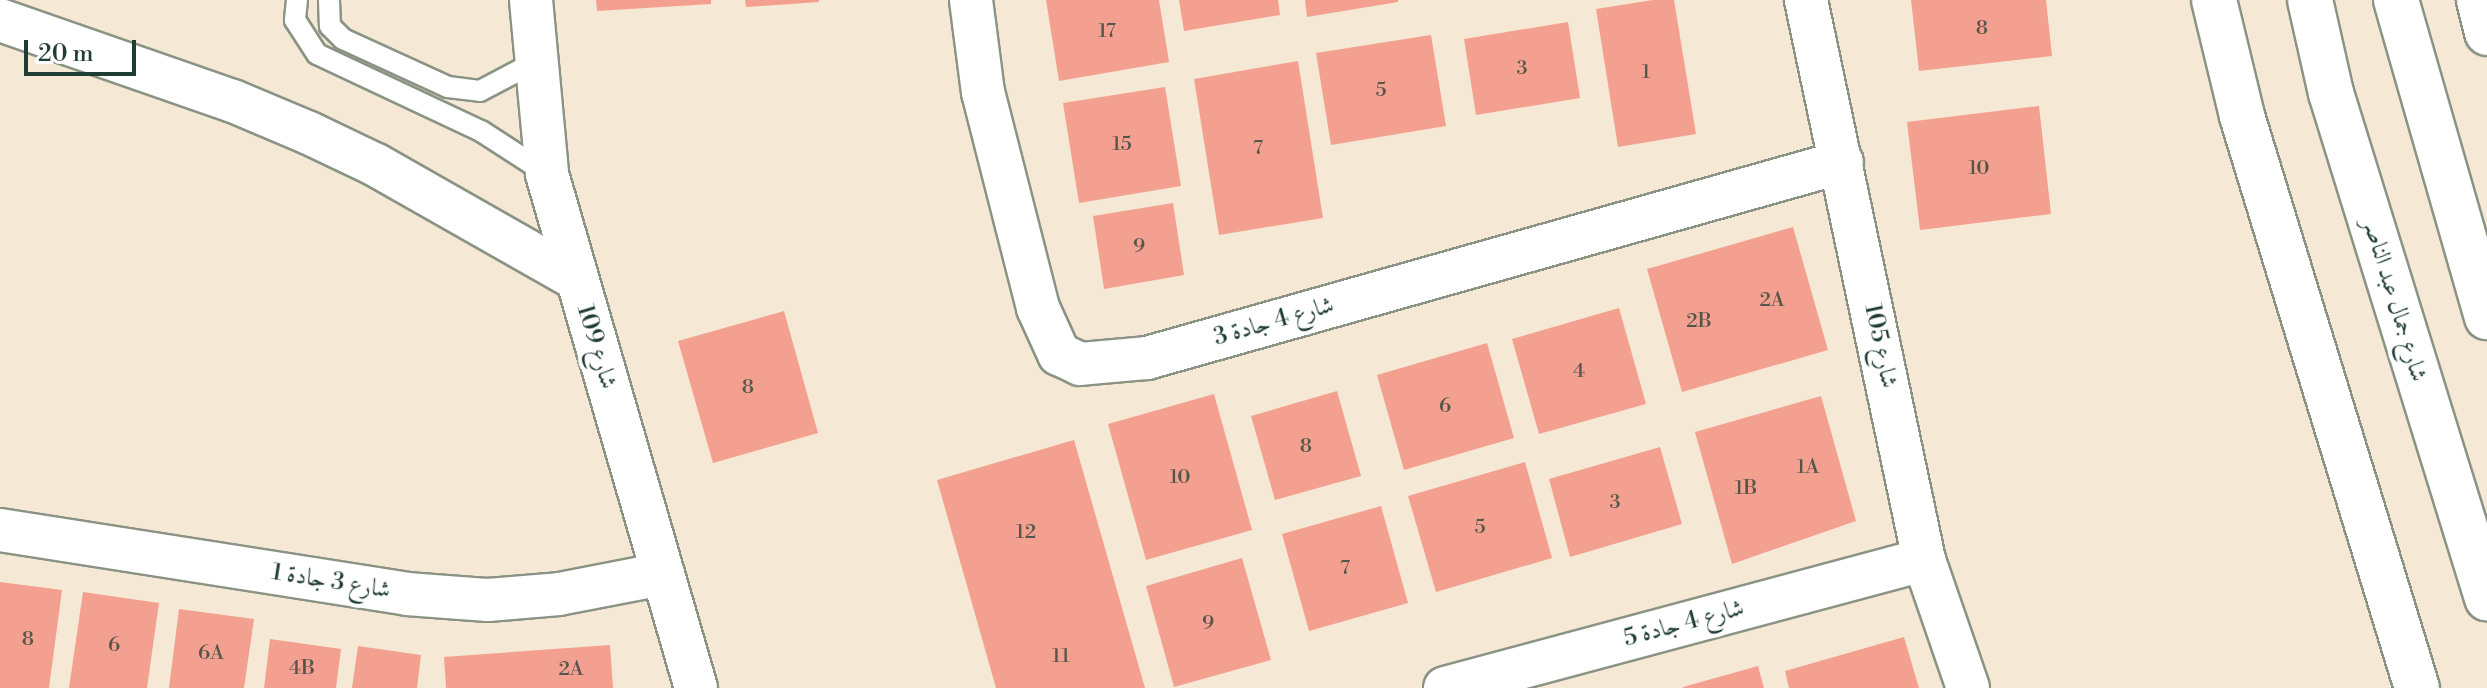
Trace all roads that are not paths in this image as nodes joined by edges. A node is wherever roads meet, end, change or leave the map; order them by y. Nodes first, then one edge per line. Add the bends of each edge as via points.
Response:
1 (297, 0) edge
2 (329, 0) edge
3 (531, 0) edge
4 (971, 0) edge
5 (1806, 0) edge
6 (2214, 0) edge
7 (2310, 0) edge
8 (2396, 0) edge
9 (2479, 0) edge
10 (0, 20) edge
11 (2487, 33) edge
12 (535, 62) junction
13 (1842, 162) junction
14 (547, 174) junction
15 (575, 278) junction
16 (2487, 317) edge
17 (0, 530) edge
18 (1924, 560) junction
19 (663, 574) junction
20 (2487, 598) edge
21 (696, 688) edge
22 (1445, 688) edge
23 (1968, 688) edge
24 (2417, 688) edge

1 - 14 lane via 295,20 317,54 494,138
2 - 12 lane via 330,26 343,39 448,87 480,91
3 - 12 street, شارع 109
4 - 13 street, شارع 4 جادة 3 via 983,92 1038,308 1059,354 1080,364 1147,358
5 - 13 street, شارع 105
6 - 24 main road via 2242,116
7 - 20 main road, شارع جمال عبد الناصر via 2336,108
8 - 16 main road
9 - 11 main road
10 - 15 street via 309,133
12 - 14 street, شارع 109
13 - 18 street, شارع 105
14 - 15 street, شارع 109
15 - 19 street, شارع 109
17 - 19 street, شارع 3 جادة 1 via 407,594 488,600 559,594
18 - 22 street, شارع 4 جادة 5
18 - 23 street, شارع 105
19 - 21 street, شارع 109

